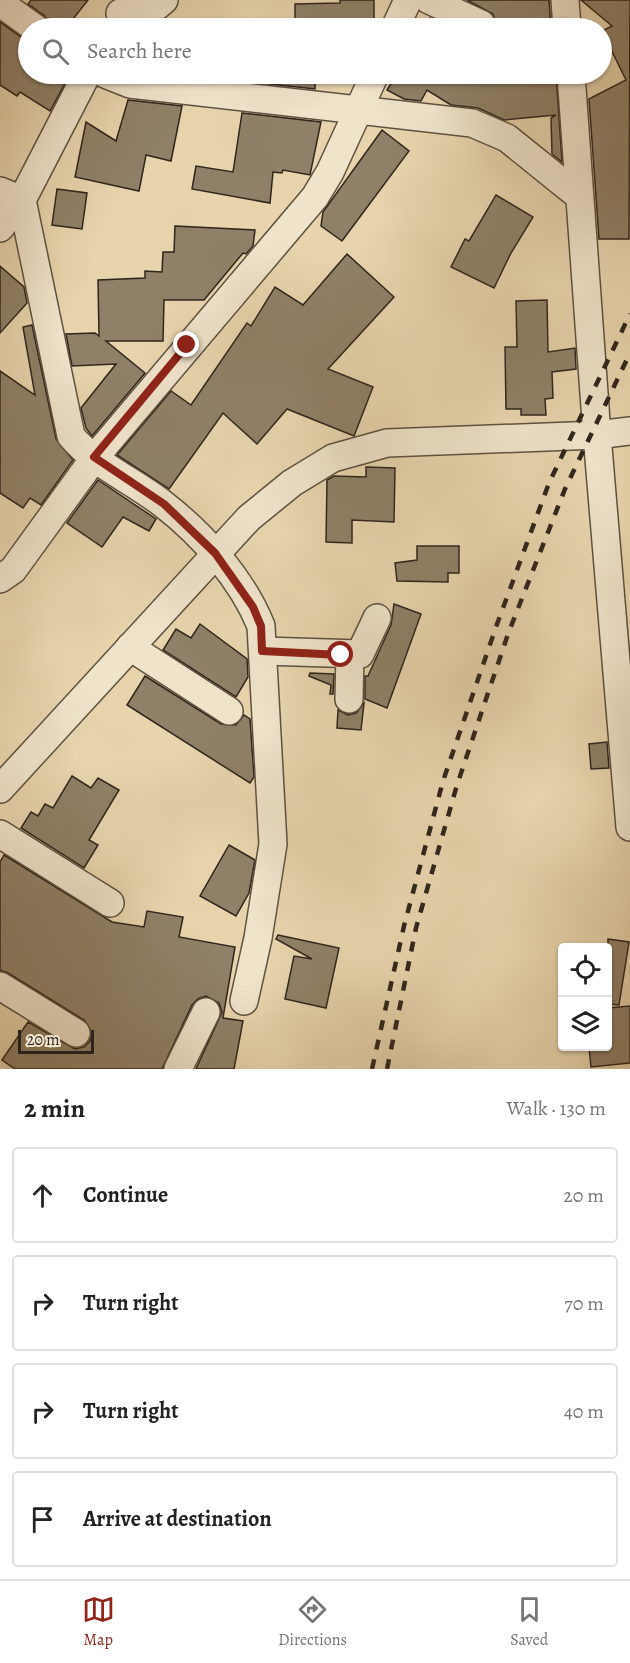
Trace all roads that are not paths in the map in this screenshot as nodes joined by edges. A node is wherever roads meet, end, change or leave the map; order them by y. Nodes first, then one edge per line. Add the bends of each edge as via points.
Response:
1 (164, 0) edge
2 (408, 0) edge
3 (429, 0) edge
4 (566, 0) edge
5 (6, 3) edge
6 (119, 14) edge
7 (23, 18) edge
8 (400, 18) edge
9 (468, 18) edge
10 (567, 18) edge
11 (81, 84) edge
12 (130, 84) edge
13 (371, 84) edge
14 (572, 84) edge
15 (359, 110) junction
16 (11, 196) edge
17 (579, 196) junction
18 (0, 228) edge
19 (630, 431) edge
20 (597, 435) junction
21 (89, 453) junction
22 (215, 553) junction
23 (0, 579) edge
24 (377, 618) dead end
25 (130, 647) junction
26 (262, 651) junction
27 (351, 654) junction
28 (349, 699) dead end
29 (229, 711) dead end
30 (0, 789) edge
31 (630, 827) edge
32 (0, 834) edge
33 (110, 903) dead end
34 (0, 986) edge
35 (244, 1001) dead end
36 (206, 1012) dead end
37 (76, 1034) dead end
38 (178, 1069) edge

1 - 6 street via 157,6
2 - 8 street
3 - 9 street
4 - 10 street
5 - 7 street
11 - 16 street
12 - 15 street
13 - 15 street
14 - 17 street
15 - 17 street via 472,123 507,138
15 - 21 street via 330,172 309,204
16 - 18 street
16 - 21 street via 71,435
17 - 20 street
19 - 20 street
20 - 22 street via 387,443 333,458 292,483 249,518
20 - 31 street
21 - 22 street via 164,504
21 - 23 street via 13,570
22 - 25 street
22 - 26 street via 253,607 261,626
24 - 27 street via 360,654
25 - 29 street
25 - 30 street
26 - 27 street
26 - 35 street via 273,844
27 - 28 street
32 - 33 street
34 - 37 street
36 - 38 street

